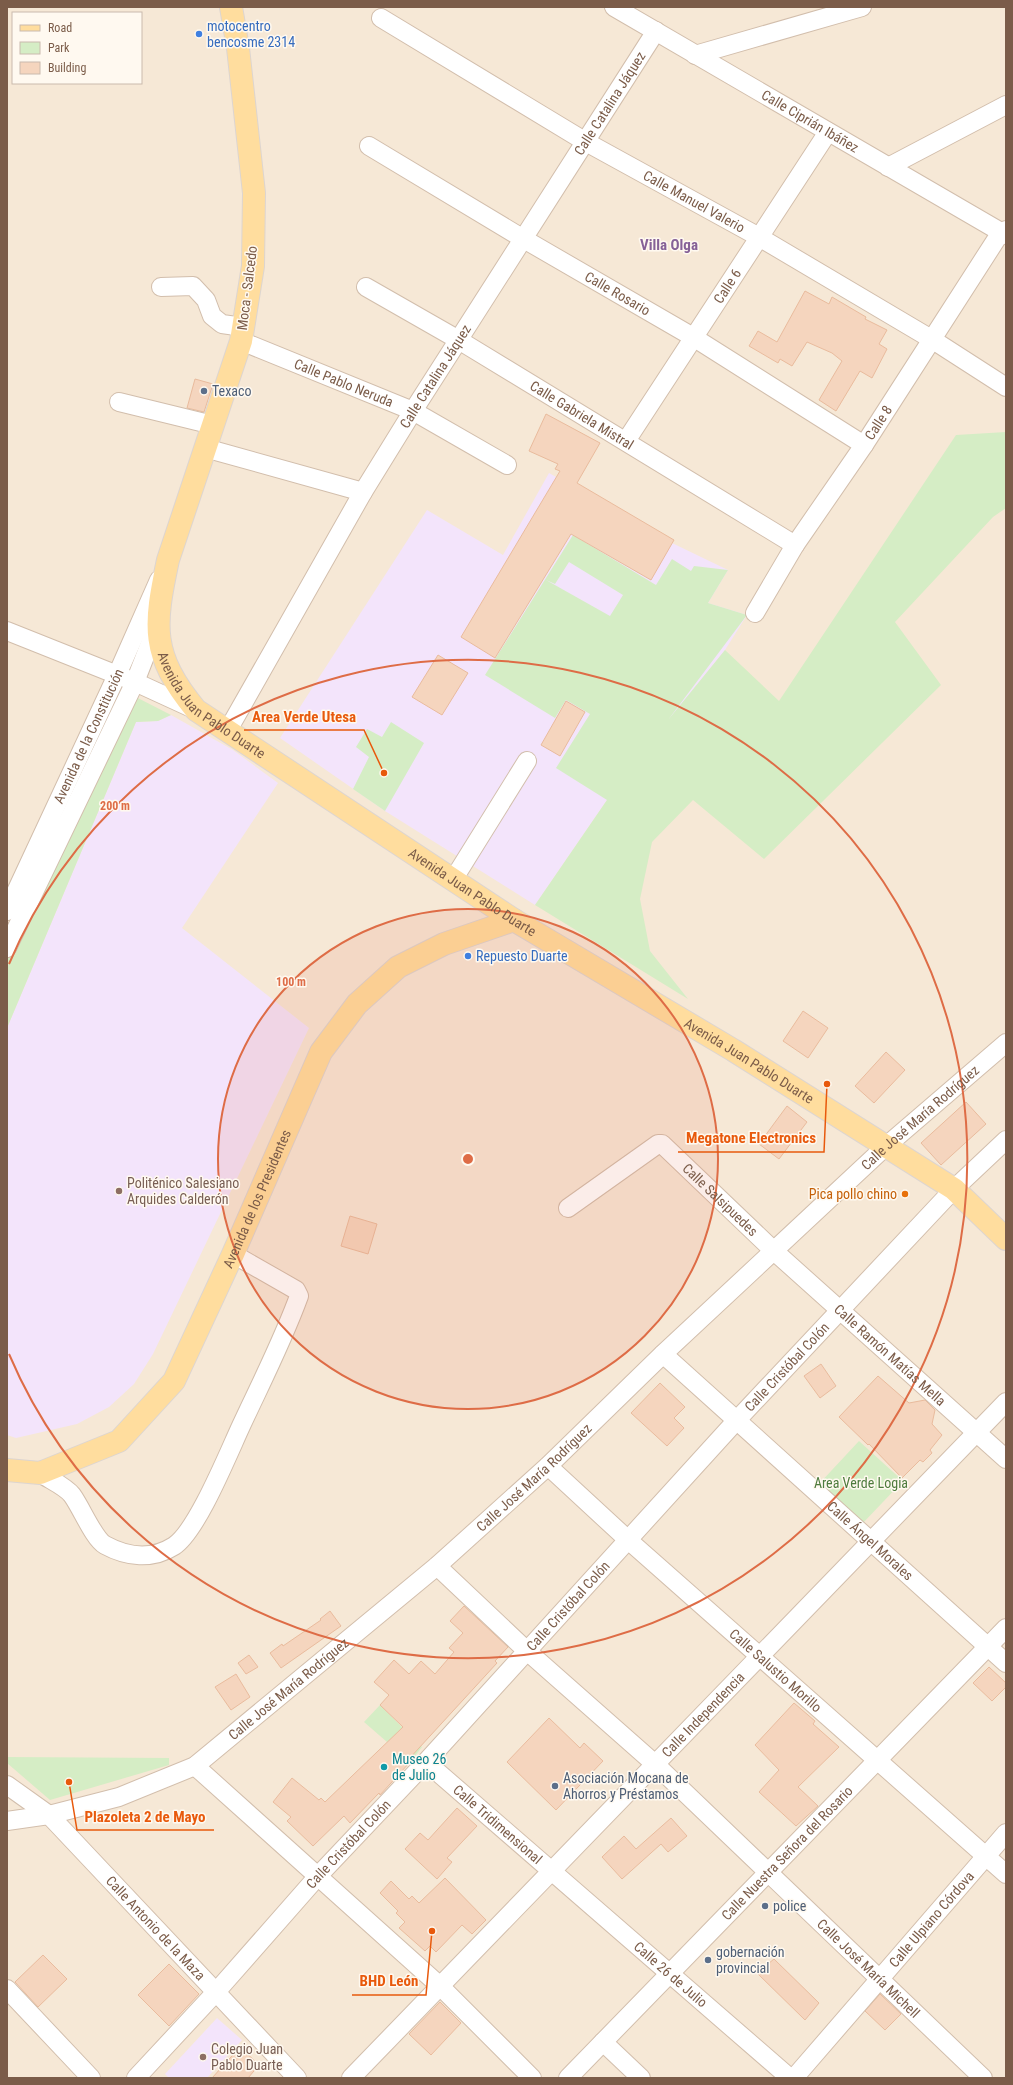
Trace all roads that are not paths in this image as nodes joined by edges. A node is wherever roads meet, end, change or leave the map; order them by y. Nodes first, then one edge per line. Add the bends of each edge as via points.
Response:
1 (231, 7) edge
2 (614, 7) edge
3 (862, 7) edge
4 (381, 18) dead end
5 (656, 31) junction
6 (695, 55) junction
7 (1006, 105) edge
8 (828, 132) junction
9 (586, 142) junction
10 (369, 146) dead end
11 (888, 166) junction
12 (1004, 232) edge
13 (759, 237) junction
14 (522, 238) junction
15 (161, 287) dead end
16 (366, 287) dead end
17 (242, 334) junction
18 (693, 337) junction
19 (457, 339) junction
20 (932, 340) junction
21 (1006, 387) edge
22 (119, 402) dead end
23 (412, 411) junction
24 (213, 424) junction
25 (626, 441) junction
26 (864, 445) junction
27 (205, 448) junction
28 (507, 465) dead end
29 (363, 492) junction
30 (795, 545) junction
31 (168, 560) junction
32 (754, 613) dead end
33 (158, 623) junction
34 (7, 631) edge
35 (117, 675) junction
36 (135, 682) junction
37 (196, 710) junction
38 (228, 730) junction
39 (527, 761) dead end
40 (453, 880) junction
41 (7, 911) edge
42 (514, 920) junction
43 (7, 948) edge
44 (1006, 1043) edge
45 (1006, 1140) edge
46 (886, 1147) junction
47 (954, 1189) junction
48 (568, 1208) dead end
49 (1006, 1239) edge
50 (774, 1252) junction
51 (233, 1254) junction
52 (841, 1311) junction
53 (663, 1354) junction
54 (1006, 1402) edge
55 (736, 1421) junction
56 (977, 1432) junction
57 (1006, 1459) edge
58 (548, 1466) junction
59 (7, 1470) edge
60 (40, 1473) junction
61 (627, 1539) junction
62 (871, 1542) junction
63 (437, 1566) junction
64 (1006, 1628) edge
65 (988, 1647) junction
66 (527, 1651) junction
67 (761, 1656) junction
68 (1006, 1663) edge
69 (878, 1760) junction
70 (426, 1762) junction
71 (655, 1764) junction
72 (196, 1766) junction
73 (7, 1785) edge
74 (49, 1815) junction
75 (7, 1821) edge
76 (1006, 1833) edge
77 (986, 1856) junction
78 (552, 1872) junction
79 (768, 1872) junction
80 (1006, 1874) edge
81 (318, 1876) junction
82 (670, 1974) junction
83 (880, 1979) junction
84 (440, 1986) junction
85 (7, 1989) edge
86 (216, 1992) junction
87 (603, 2042) junction
88 (91, 2078) edge
89 (136, 2078) edge
90 (297, 2078) edge
91 (351, 2078) edge
92 (532, 2078) edge
93 (568, 2078) edge
94 (641, 2078) edge
95 (790, 2078) edge
96 (794, 2078) edge
97 (983, 2078) edge

1 - 17 main road, Moca - Salcedo via 254,194 253,266
2 - 5 street, Calle Ciprián Ibáñez
3 - 6 street
4 - 9 street, Calle Manuel Valerio
5 - 6 street, Calle Ciprián Ibáñez
5 - 9 street, Calle Catalina Jáquez
6 - 8 street, Calle Ciprián Ibáñez
7 - 11 street
8 - 11 street, Calle Ciprián Ibáñez
8 - 13 street, Calle 6
9 - 13 street, Calle Manuel Valerio
9 - 14 street, Calle Catalina Jáquez
10 - 14 street, Calle Rosario
11 - 12 street, Calle Ciprián Ibáñez
12 - 20 street, Calle 8
13 - 18 street, Calle 6
13 - 20 street, Calle Manuel Valerio
14 - 18 street, Calle Rosario
14 - 19 street, Calle Catalina Jáquez
15 - 17 street, Calle Pablo Neruda via 193,286 206,300 212,316
16 - 19 street, Calle Gabriela Mistral
17 - 23 street, Calle Pablo Neruda
17 - 24 main road, Moca - Salcedo
18 - 25 street, Calle 6
18 - 26 street, Calle Rosario
19 - 23 street, Calle Catalina Jáquez
19 - 25 street, Calle Gabriela Mistral
20 - 21 street, Calle Manuel Valerio
20 - 26 street, Calle 8
22 - 24 street
23 - 28 street, Calle Pablo Neruda
23 - 29 street, Calle Catalina Jáquez
24 - 27 main road, Moca - Salcedo
25 - 30 street, Calle Gabriela Mistral
26 - 30 street, Calle 8
27 - 29 street
27 - 31 main road, Moca - Salcedo
29 - 38 street, Calle Catalina Jáquez
30 - 32 street, Calle 8
31 - 33 main road, Avenida Juan Pablo Duarte
31 - 35 street, Avenida de la Constitución
33 - 36 street, Avenida de la Constitución
33 - 37 main road, Avenida Juan Pablo Duarte via 159,644 165,662 181,691
34 - 35 street
35 - 36 street
35 - 41 street, Avenida de la Constitución
36 - 37 street
36 - 43 street, Avenida de la Constitución
37 - 38 main road, Avenida Juan Pablo Duarte
38 - 40 main road, Avenida Juan Pablo Duarte
39 - 40 street
40 - 42 main road, Avenida Juan Pablo Duarte
42 - 46 main road, Avenida Juan Pablo Duarte via 733,1050
42 - 51 main road, Avenida de los Presidentes via 444,944 398,967 357,1004 321,1052
44 - 46 street, Calle José María Rodríguez
45 - 47 street, Calle Cristóbal Colón
46 - 47 main road, Avenida Juan Pablo Duarte
46 - 50 street, Calle José María Rodríguez
47 - 49 main road, Avenida Juan Pablo Duarte
47 - 52 street, Calle Cristóbal Colón
48 - 50 street, Calle Salsipuedes via 656,1145 661,1144
50 - 52 street, Calle Ramón Matías Mella
50 - 53 street, Calle José María Rodríguez
51 - 60 main road, Avenida de los Presidentes via 174,1381 119,1441
51 - 60 street via 296,1290 299,1295 216,1480 184,1538 168,1550 146,1557 133,1556 105,1545 72,1495
52 - 55 street, Calle Cristóbal Colón
52 - 56 street, Calle Ramón Matías Mella
53 - 55 street, Calle Ángel Morales
53 - 58 street, Calle José María Rodríguez
54 - 56 street, Calle Independencia
55 - 61 street, Calle Cristóbal Colón
55 - 62 street, Calle Ángel Morales
56 - 57 street, Calle Ramón Matías Mella
56 - 62 street, Calle Independencia
58 - 61 street, Calle Salustio Morillo
58 - 63 street, Calle José María Rodríguez
59 - 60 main road, Avenida de los Presidentes
61 - 66 street, Calle Cristóbal Colón
61 - 67 street, Calle Salustio Morillo
62 - 65 street, Calle Ángel Morales
62 - 67 street, Calle Independencia
63 - 66 street, Calle José María Michell
63 - 72 street, Calle José María Rodríguez
64 - 65 street, Calle Nuestra Señora del Rosario
65 - 68 street, Calle Ángel Morales
65 - 69 street, Calle Nuestra Señora del Rosario
66 - 70 street, Calle Cristóbal Colón
66 - 71 street, Calle José María Michell
67 - 69 street, Calle Salustio Morillo
67 - 71 street, Calle Independencia
69 - 77 street, Calle Salustio Morillo
69 - 79 street, Calle Nuestra Señora del Rosario
70 - 78 street, Calle Tridimensional
70 - 81 street, Calle Cristóbal Colón
71 - 78 street, Calle Independencia
71 - 79 street, Calle José María Michell
72 - 74 street, Calle José María Rodríguez via 119,1796
72 - 81 street
73 - 74 street, Calle Antonio de la Maza
74 - 75 street, Calle José María Rodríguez
74 - 86 street, Calle Antonio de la Maza
76 - 77 street, Calle Ulpiano Córdova
77 - 80 street, Calle Salustio Morillo
77 - 83 street, Calle Ulpiano Córdova
78 - 82 street, Calle 26 de Julio
78 - 84 street, Calle Independencia
79 - 82 street, Calle Nuestra Señora del Rosario
79 - 83 street, Calle José María Michell
81 - 84 street
81 - 86 street, Calle Cristóbal Colón
82 - 87 street, Calle Nuestra Señora del Rosario
82 - 95 street, Calle 26 de Julio
83 - 96 street, Calle Ulpiano Córdova
83 - 97 street, Calle José María Michell
84 - 91 street, Calle Independencia
84 - 92 street
85 - 88 street
86 - 89 street, Calle Cristóbal Colón
86 - 90 street, Calle Antonio de la Maza
87 - 93 street, Calle Nuestra Señora del Rosario
87 - 94 street

